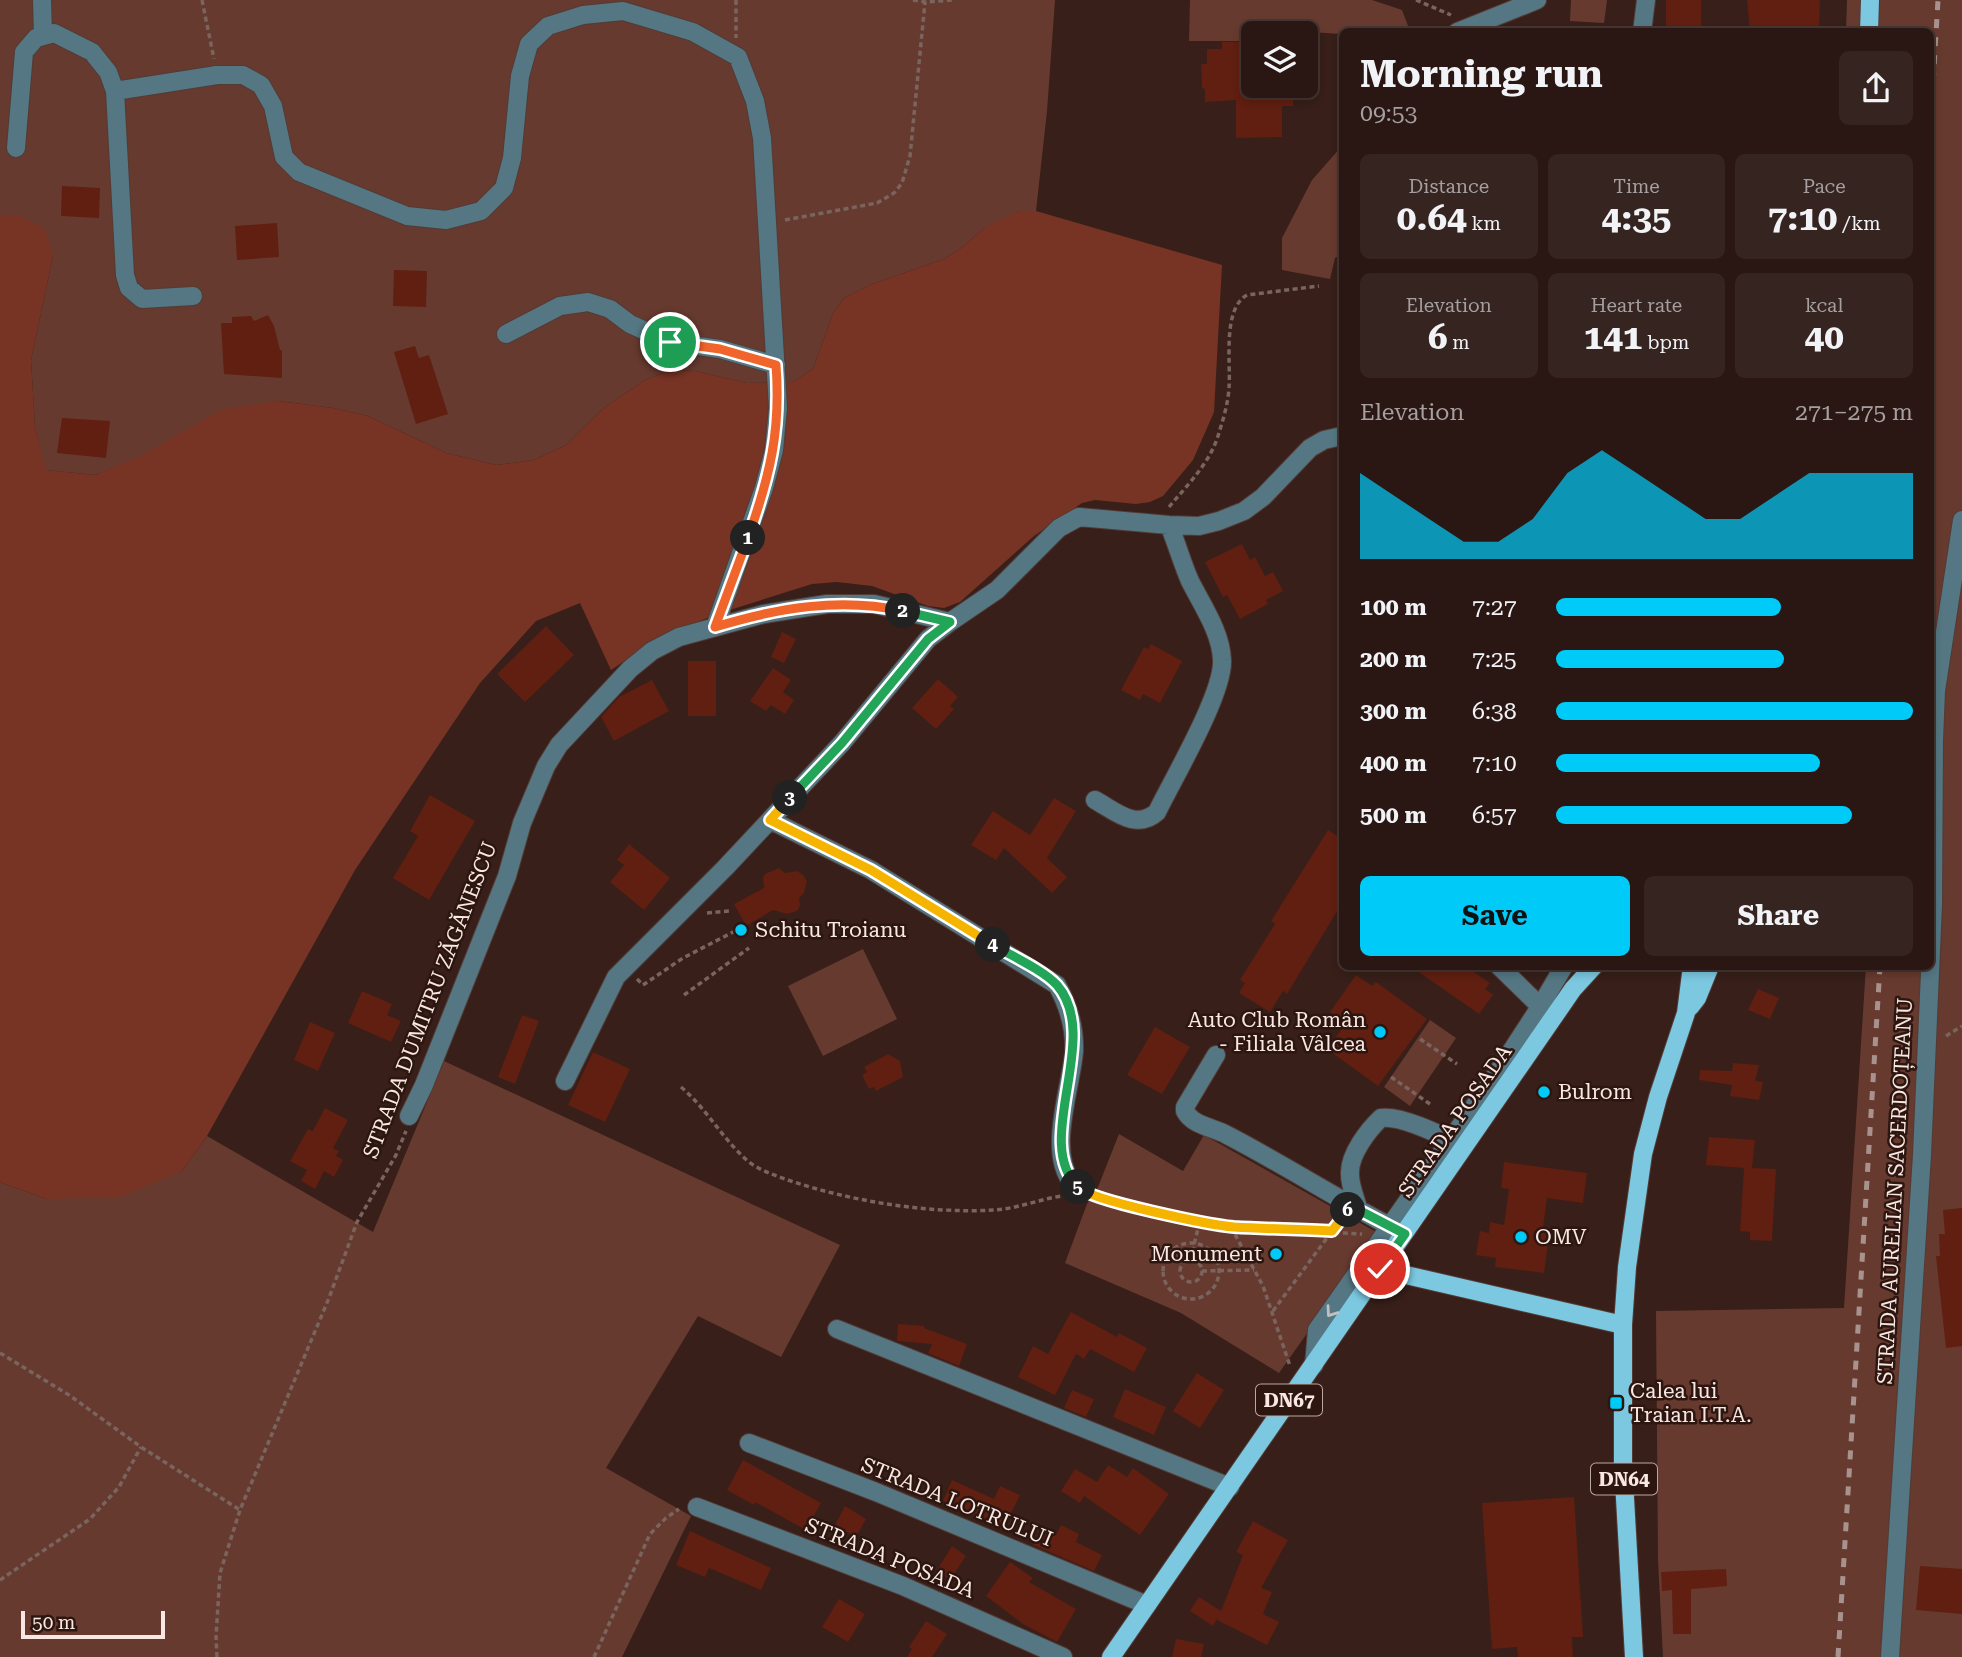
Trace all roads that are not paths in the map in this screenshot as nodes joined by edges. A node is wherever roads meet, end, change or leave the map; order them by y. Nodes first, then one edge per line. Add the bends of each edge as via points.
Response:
1 (42, 0) edge
2 (1537, 0) edge
3 (1646, 0) edge
4 (1870, 0) edge
5 (1467, 28) edge
6 (1642, 28) edge
7 (1869, 28) edge
8 (43, 36) junction
9 (115, 91) junction
10 (16, 148) dead end
11 (193, 296) dead end
12 (506, 334) dead end
13 (776, 365) junction
14 (1339, 437) edge
15 (1962, 520) edge
16 (1161, 524) junction
17 (950, 622) junction
18 (715, 627) junction
19 (1934, 740) edge
20 (1095, 800) dead end
21 (773, 816) junction
22 (1503, 970) edge
23 (1563, 970) edge
24 (1579, 970) edge
25 (1590, 970) edge
26 (1691, 970) edge
27 (1708, 970) edge
28 (1930, 970) edge
29 (1573, 989) junction
30 (1547, 1013) junction
31 (1686, 1013) junction
32 (1216, 1055) dead end
33 (565, 1081) dead end
34 (409, 1116) road end
35 (1458, 1143) junction
36 (1083, 1192) road end
37 (1355, 1209) junction
38 (1398, 1230) junction
39 (1380, 1269) junction
40 (1623, 1325) junction
41 (837, 1329) dead end
42 (1314, 1364) junction
43 (749, 1443) dead end
44 (1230, 1487) junction
45 (697, 1507) road end
46 (1147, 1605) junction
47 (1063, 1657) edge
48 (1111, 1657) edge
49 (1634, 1657) edge
50 (1890, 1657) edge

1 - 8 street
2 - 5 street
3 - 6 street
4 - 7 main road
8 - 9 street via 54,33 92,52 108,72
8 - 10 street via 24,52
9 - 11 street via 129,288 142,299
9 - 13 street via 243,75 261,85 273,106 284,157 299,172 407,216 446,220 481,211 504,188 512,158 520,76 530,44 548,26 583,15 623,11 693,32 737,57 755,101 769,224
12 - 13 street via 560,306 588,302 670,342 720,349
13 - 18 street via 774,450
14 - 16 street via 1310,448 1244,511 1199,526
15 - 19 street, STRADA AURELIAN SACERDOȚEANU via 1936,691
16 - 17 street via 1079,517 1059,528 997,590
16 - 20 street via 1215,632 1222,672 1157,812 1137,822
17 - 18 street, STRADA DUMITRU ZĂGĂNESCU via 852,603 764,614
17 - 21 street via 928,639 842,743
18 - 34 street, STRADA DUMITRU ZĂGĂNESCU via 679,637 653,651 630,669 559,745 522,823 507,876
21 - 33 street via 616,977
21 - 36 street via 871,870 1056,985 1071,1020 1074,1052 1062,1156 1070,1180
22 - 30 street
23 - 30 street
24 - 29 main road, STRADA POSADA / DN67
25 - 29 main road, STRADA POSADA / DN67
26 - 31 main road, DN64
27 - 31 main road, DN64
28 - 50 street, STRADA AURELIAN SACERDOȚEANU
29 - 30 main road, STRADA POSADA / DN67
30 - 35 main road, STRADA POSADA / DN67
31 - 40 main road, DN64 via 1643,1154 1626,1267
32 - 37 street via 1185,1107 1188,1116
35 - 37 street via 1389,1117 1378,1121 1351,1167
35 - 38 main road, STRADA POSADA / DN67
37 - 38 street
38 - 39 main road, STRADA POSADA / DN67
38 -> 42 street via 1318,1331
39 - 40 main road
39 - 42 main road, STRADA POSADA / DN67
40 - 49 main road, DN64 via 1623,1463
41 - 44 street
42 - 44 main road, STRADA POSADA / DN67
43 - 46 street, STRADA LOTRULUI
44 - 46 main road, STRADA POSADA / DN67
45 - 47 street, STRADA POSADA via 903,1586
46 - 48 main road, STRADA POSADA / DN67

